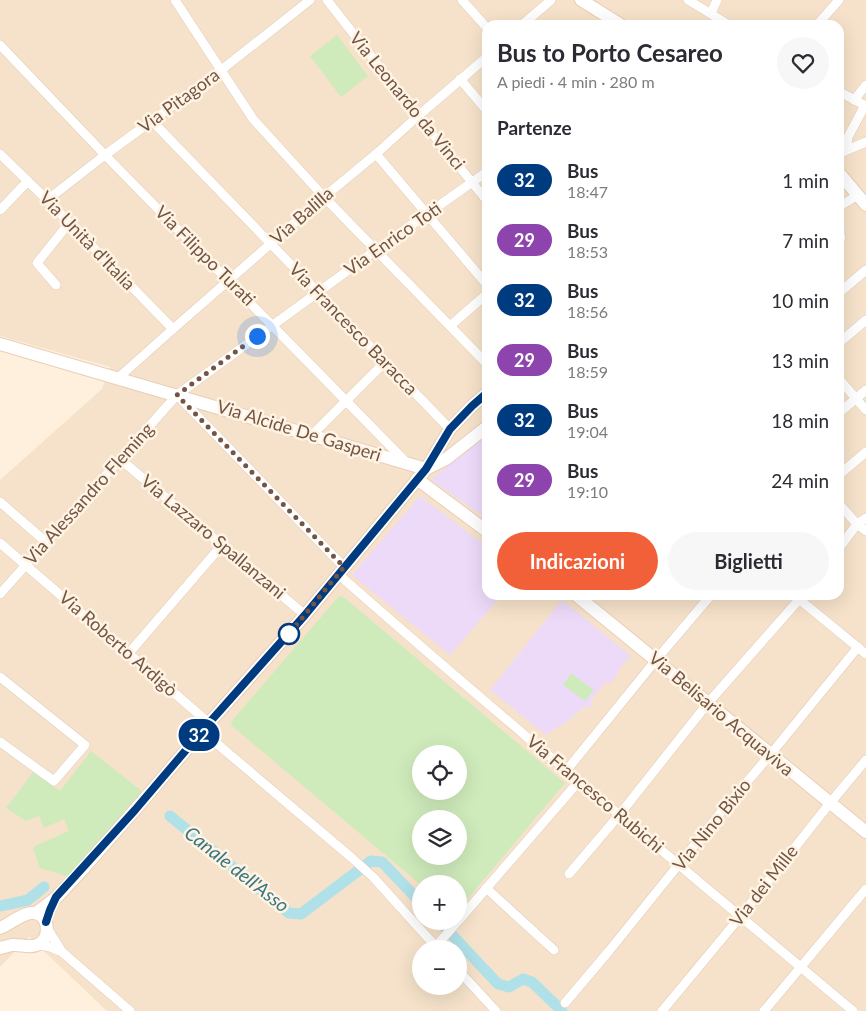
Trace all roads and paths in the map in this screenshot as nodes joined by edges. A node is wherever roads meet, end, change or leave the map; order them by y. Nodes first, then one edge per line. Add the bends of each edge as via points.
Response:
1 (174, 0) edge
2 (310, 0) edge
3 (327, 0) edge
4 (462, 0) edge
5 (551, 0) edge
6 (581, 0) edge
7 (688, 0) edge
8 (717, 0) edge
9 (836, 1) edge
10 (711, 13) junction
11 (528, 20) edge
12 (613, 20) edge
13 (722, 20) edge
14 (822, 20) edge
15 (482, 22) edge
16 (0, 45) edge
17 (482, 61) edge
18 (220, 71) junction
19 (460, 79) junction
20 (866, 85) edge
21 (844, 94) edge
22 (854, 100) junction
23 (482, 105) edge
24 (866, 106) edge
25 (418, 116) junction
26 (152, 121) junction
27 (865, 145) edge
28 (844, 149) edge
29 (844, 152) edge
30 (0, 154) edge
31 (376, 154) junction
32 (105, 155) junction
33 (482, 175) edge
34 (844, 179) edge
35 (28, 181) junction
36 (473, 182) junction
37 (482, 194) edge
38 (324, 197) junction
39 (47, 200) junction
40 (862, 200) edge
41 (844, 205) edge
42 (0, 210) edge
43 (427, 214) junction
44 (69, 223) junction
45 (270, 244) junction
46 (376, 250) junction
47 (866, 270) edge
48 (482, 279) edge
49 (229, 280) junction
50 (56, 285) dead end
51 (844, 289) edge
52 (318, 292) junction
53 (482, 298) edge
54 (866, 320) edge
55 (273, 325) junction
56 (450, 326) junction
57 (173, 329) junction
58 (844, 339) edge
59 (0, 344) edge
60 (482, 359) edge
61 (385, 362) junction
62 (118, 378) junction
63 (844, 384) edge
64 (866, 390) edge
65 (177, 395) junction
66 (482, 397) edge
67 (856, 398) junction
68 (346, 400) junction
69 (844, 408) edge
70 (866, 410) edge
71 (450, 429) junction
72 (482, 431) edge
73 (312, 435) junction
74 (866, 452) edge
75 (120, 459) junction
76 (408, 464) junction
77 (844, 471) edge
78 (422, 474) junction
79 (0, 502) edge
80 (844, 509) edge
81 (866, 518) edge
82 (857, 524) junction
83 (482, 527) edge
84 (866, 531) edge
85 (46, 542) junction
86 (844, 542) edge
87 (0, 543) edge
88 (222, 545) junction
89 (26, 565) junction
90 (341, 570) junction
91 (0, 594) edge
92 (583, 600) edge
93 (707, 600) edge
94 (796, 600) edge
95 (804, 600) edge
96 (305, 615) junction
97 (858, 647) junction
98 (129, 653) junction
99 (866, 654) edge
100 (656, 660) junction
101 (0, 677) edge
102 (708, 704) junction
103 (206, 727) junction
104 (0, 742) edge
105 (770, 755) junction
106 (866, 760) edge
107 (566, 771) junction
108 (579, 781) junction
109 (830, 803) junction
110 (620, 814) junction
111 (866, 832) edge
112 (678, 865) junction
113 (569, 874) dead end
114 (486, 888) junction
115 (866, 889) edge
116 (56, 897) junction
117 (467, 911) edge
118 (36, 913) junction
119 (740, 917) junction
120 (47, 925) junction
121 (2, 927) edge
122 (451, 930) edge
123 (433, 940) edge
124 (442, 940) edge
125 (39, 945) junction
126 (0, 948) edge
127 (554, 950) dead end
128 (62, 952) junction
129 (801, 967) junction
130 (467, 980) edge
131 (565, 1003) dead end
132 (130, 1011) edge
133 (496, 1011) edge
134 (662, 1011) edge
135 (764, 1011) edge
136 (853, 1011) edge

1 - 18 street
2 - 18 street, Via Pitagora
3 - 25 street, Via Leonardo da Vinci
4 - 15 street
5 - 11 street
6 - 12 street
7 - 10 street
8 - 10 street
9 - 14 street
10 - 13 street
16 - 32 street, Via Filippo Turati
17 - 19 street, Via Balilla
18 - 26 street, Via Pitagora
18 - 38 street via 253,119
19 - 23 street
19 - 25 street, Via Balilla
20 - 22 street
21 - 22 street
22 - 24 street
24 - 28 street
25 - 31 street, Via Balilla
25 - 36 street, Via Leonardo da Vinci
26 - 32 street, Via Pitagora
26 - 45 street, Via Francesco Baracca
27 - 29 street
30 - 35 street, Via Unità d'Italia
31 - 38 street, Via Balilla
31 - 43 street
32 - 39 street, Via Pitagora
32 - 49 street, Via Filippo Turati
33 - 36 street, Via Enrico Toti
34 - 40 street
35 - 39 street, Via Unità d'Italia
35 - 42 street
36 - 37 street, Via Leonardo da Vinci
36 - 43 street, Via Enrico Toti
38 - 45 street, Via Balilla
38 - 46 street
39 - 44 street, Via Unità d'Italia
40 - 41 street
43 - 46 street, Via Enrico Toti
43 - 48 street
44 - 50 street via 37,263
44 - 57 street, Via Unità d'Italia
45 - 49 street, Via Balilla
45 - 52 street, Via Francesco Baracca
46 - 52 street, Via Enrico Toti
46 - 56 street
47 - 51 street
49 - 55 street, Via Filippo Turati
49 - 57 street, Via Balilla
52 - 55 street, Via Enrico Toti
52 - 61 street, Via Francesco Baracca
53 - 56 street
54 - 58 street
55 - 65 street, Via Enrico Toti
55 - 68 street, Via Filippo Turati
56 - 60 street
57 - 62 street, Via Balilla
59 - 62 street, Via Alcide De Gasperi
61 - 68 street
61 - 71 street, Via Francesco Baracca
62 - 65 street, Via Alcide De Gasperi
63 - 67 street
64 - 67 street
65 - 73 street, Via Alcide De Gasperi
65 - 75 street, Via Alessandro Fleming
65 - 90 street, Via Francesco Rubichi
66 - 71 street
67 - 69 street
67 - 70 street
68 - 73 street
68 - 76 street, Via Filippo Turati
71 - 78 street
72 - 78 street
73 - 76 street, Via Alcide De Gasperi
74 - 77 street
75 - 85 street, Via Alessandro Fleming
75 - 88 street, Via Lazzaro Spallanzani
76 - 78 street, Via Alcide De Gasperi
78 - 83 street
78 - 90 street
79 - 85 street
80 - 82 street
81 - 82 street
82 - 84 street
82 - 86 street
85 - 89 street, Via Alessandro Fleming
87 - 89 street, Via Roberto Ardigò
88 - 96 street, Via Lazzaro Spallanzani
88 - 98 street
89 - 91 street, Via Alessandro Fleming
89 - 98 street, Via Roberto Ardigò
90 - 96 street
90 - 107 street, Via Francesco Rubichi
92 - 100 street, Via Belisario Acquaviva
93 - 100 street
94 - 102 street
95 - 97 street
96 - 103 street
97 - 99 street
97 - 105 street, Via Nino Bixio
98 - 103 street, Via Roberto Ardigò
100 - 102 street, Via Belisario Acquaviva
100 - 107 street
101 - 104 street via 85,744 54,781
102 - 105 street, Via Belisario Acquaviva
102 - 110 street
103 - 116 street
103 - 123 street, Via Roberto Ardigò via 373,877
105 - 109 street, Via Belisario Acquaviva
105 - 112 street, Via Nino Bixio
106 - 109 street, Via dei Mille
107 - 108 street, Via Francesco Rubichi
108 - 110 street, Via Francesco Rubichi
108 - 114 street
109 - 111 street, Via Belisario Acquaviva
109 - 119 street, Via dei Mille
110 - 112 street, Via Francesco Rubichi
110 - 113 street
112 - 119 street, Via Francesco Rubichi
112 - 131 street, Via Nino Bixio
114 - 117 street
114 - 127 street
115 - 129 street
116 - 118 street
116 - 120 street
118 - 120 street
118 - 121 street via 25,914
119 - 129 street, Via Francesco Rubichi
119 - 134 street, Via dei Mille
120 - 125 street via 44,940
120 - 128 street
122 - 124 street
125 - 126 street
125 - 128 street
128 - 132 street
129 - 135 street
129 - 136 street, Via Francesco Rubichi
130 - 133 street

